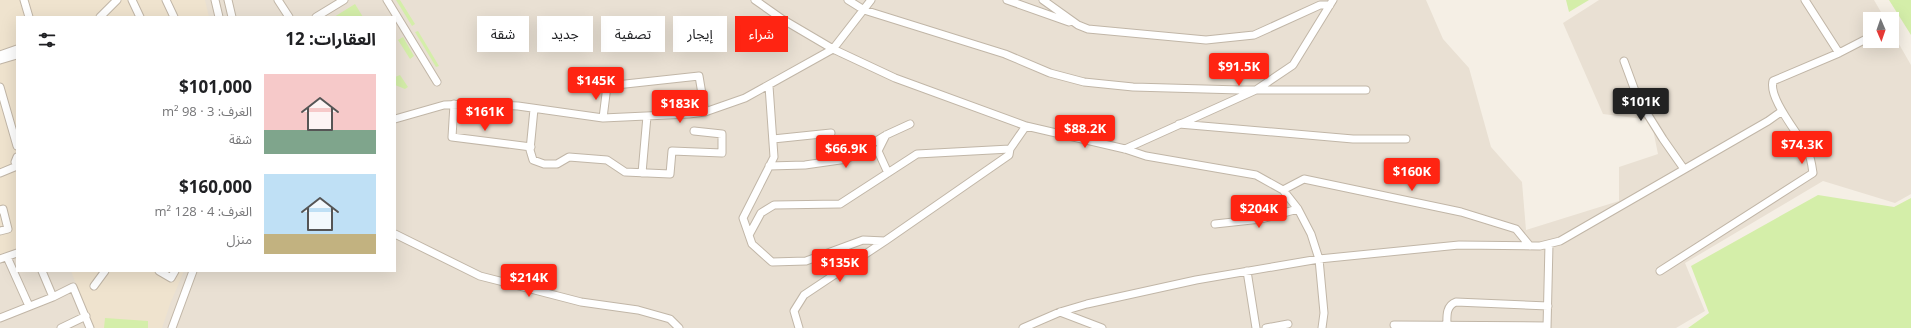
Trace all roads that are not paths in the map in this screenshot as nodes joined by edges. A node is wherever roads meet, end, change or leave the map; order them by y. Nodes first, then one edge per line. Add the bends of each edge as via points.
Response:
1 (24, 0) edge
2 (132, 0) edge
3 (166, 0) edge
4 (215, 0) edge
5 (228, 0) edge
6 (278, 0) edge
7 (344, 0) edge
8 (387, 0) edge
9 (755, 0) edge
10 (848, 0) edge
11 (871, 0) edge
12 (1007, 0) edge
13 (1043, 0) edge
14 (1805, 0) edge
15 (114, 1) edge
16 (1332, 3) edge
17 (864, 10) junction
18 (29, 16) edge
19 (101, 16) edge
20 (140, 16) edge
21 (174, 16) edge
22 (219, 16) edge
23 (232, 16) edge
24 (288, 16) edge
25 (318, 16) edge
26 (1078, 25) junction
27 (1863, 41) edge
28 (16, 49) edge
29 (833, 49) junction
30 (1839, 53) junction
31 (0, 55) edge
32 (16, 55) edge
33 (0, 60) edge
34 (1624, 60) dead end
35 (437, 82) dead end
36 (769, 86) junction
37 (0, 87) edge
38 (1256, 90) junction
39 (1366, 90) dead end
40 (454, 104) junction
41 (534, 108) junction
42 (1782, 111) junction
43 (705, 112) junction
44 (647, 116) junction
45 (603, 118) junction
46 (396, 119) edge
47 (910, 124) dead end
48 (1178, 124) junction
49 (1026, 126) junction
50 (694, 131) dead end
51 (831, 133) dead end
52 (886, 135) junction
53 (773, 139) junction
54 (1406, 139) dead end
55 (16, 143) edge
56 (531, 147) junction
57 (1010, 149) junction
58 (1125, 149) junction
59 (16, 166) edge
60 (769, 166) junction
61 (1684, 169) junction
62 (888, 172) junction
63 (0, 173) edge
64 (642, 173) junction
65 (1283, 190) junction
66 (1298, 209) junction
67 (0, 210) edge
68 (1215, 224) dead end
69 (0, 231) edge
70 (396, 234) edge
71 (749, 236) junction
72 (885, 241) junction
73 (1549, 244) junction
74 (1530, 246) junction
75 (16, 253) edge
76 (3, 258) edge
77 (1319, 259) junction
78 (1660, 271) dead end
79 (42, 272) edge
80 (104, 272) edge
81 (161, 272) edge
82 (174, 272) edge
83 (193, 272) edge
84 (1247, 272) junction
85 (94, 286) dead end
86 (53, 297) junction
87 (29, 306) junction
88 (1548, 306) junction
89 (1060, 312) junction
90 (86, 316) junction
91 (0, 318) edge
92 (1288, 324) dead end
93 (1394, 325) dead end
94 (1447, 326) edge
95 (1547, 327) edge
96 (61, 328) edge
97 (90, 328) edge
98 (172, 328) edge
99 (680, 328) edge
100 (798, 328) edge
101 (1023, 328) edge
102 (1102, 328) edge
103 (1256, 328) edge
104 (1266, 328) edge
105 (1322, 328) edge

1 - 18 street
2 - 20 street
3 - 21 street
4 - 22 street
5 - 23 street
6 - 24 street
7 - 25 street
8 - 35 street
9 - 29 street
10 - 17 street
11 - 17 street
12 - 26 street
13 - 26 street
14 - 30 street
15 - 19 street
16 - 26 street via 1320,5 1254,35 1206,40 1088,29
16 - 38 street via 1293,65
17 - 29 street
17 - 38 street via 1005,54 1050,73 1084,82 1134,87
27 - 30 street
28 - 31 street
29 - 36 street
29 - 49 street via 894,78
30 - 42 street via 1773,80 1773,88
32 - 33 street
34 - 61 street via 1638,99
36 - 43 street via 745,98
36 - 53 street
37 - 55 street
38 - 39 street
38 - 48 street
40 - 41 street
40 - 46 street
40 - 56 street via 452,137
41 - 45 street
41 - 56 street
42 - 61 street
42 - 78 street via 1809,153 1813,173
43 - 44 street
43 - 45 street via 700,76 607,86
44 - 45 street
44 - 64 street
47 - 52 street
48 - 54 street via 1353,139
48 - 58 street
49 - 57 street
49 - 58 street
50 - 64 street via 722,134 722,153 672,151 670,174
51 - 53 street
52 - 60 street via 847,159 805,165
52 - 62 street via 878,151
53 - 60 street via 774,157
56 - 64 street via 533,160 544,164 557,164 569,157 607,160 625,172
57 - 62 street via 917,154
57 - 72 street via 1009,155
58 - 65 street via 1146,156 1256,175
59 - 63 street
60 - 71 street via 743,218
61 - 73 street via 1560,241
62 - 71 street via 840,204 774,205 761,213
65 - 66 street
65 - 74 street via 1304,179 1461,212 1516,229
66 - 68 street via 1261,219
66 - 77 street
67 - 69 street via 3,209 8,229
70 - 99 street via 480,276 581,302 638,310 670,320
71 - 72 street via 752,244 772,262 806,261 864,240
72 - 100 street via 804,295 794,311
73 - 74 street
73 - 88 street
74 - 77 street via 1460,245
75 - 76 street
76 - 87 street
77 - 84 street
77 - 105 street via 1324,313
79 - 86 street
80 - 85 street
81 - 82 street via 171,278
83 - 98 street
84 - 89 street via 1196,280
84 - 103 street
86 - 87 street
86 - 90 street via 73,287
87 - 91 street
88 - 94 street via 1456,302 1449,307
88 - 95 street
89 - 101 street
89 - 102 street
90 - 96 street
90 - 97 street
92 - 104 street
93 - 94 street
94 - 95 street

